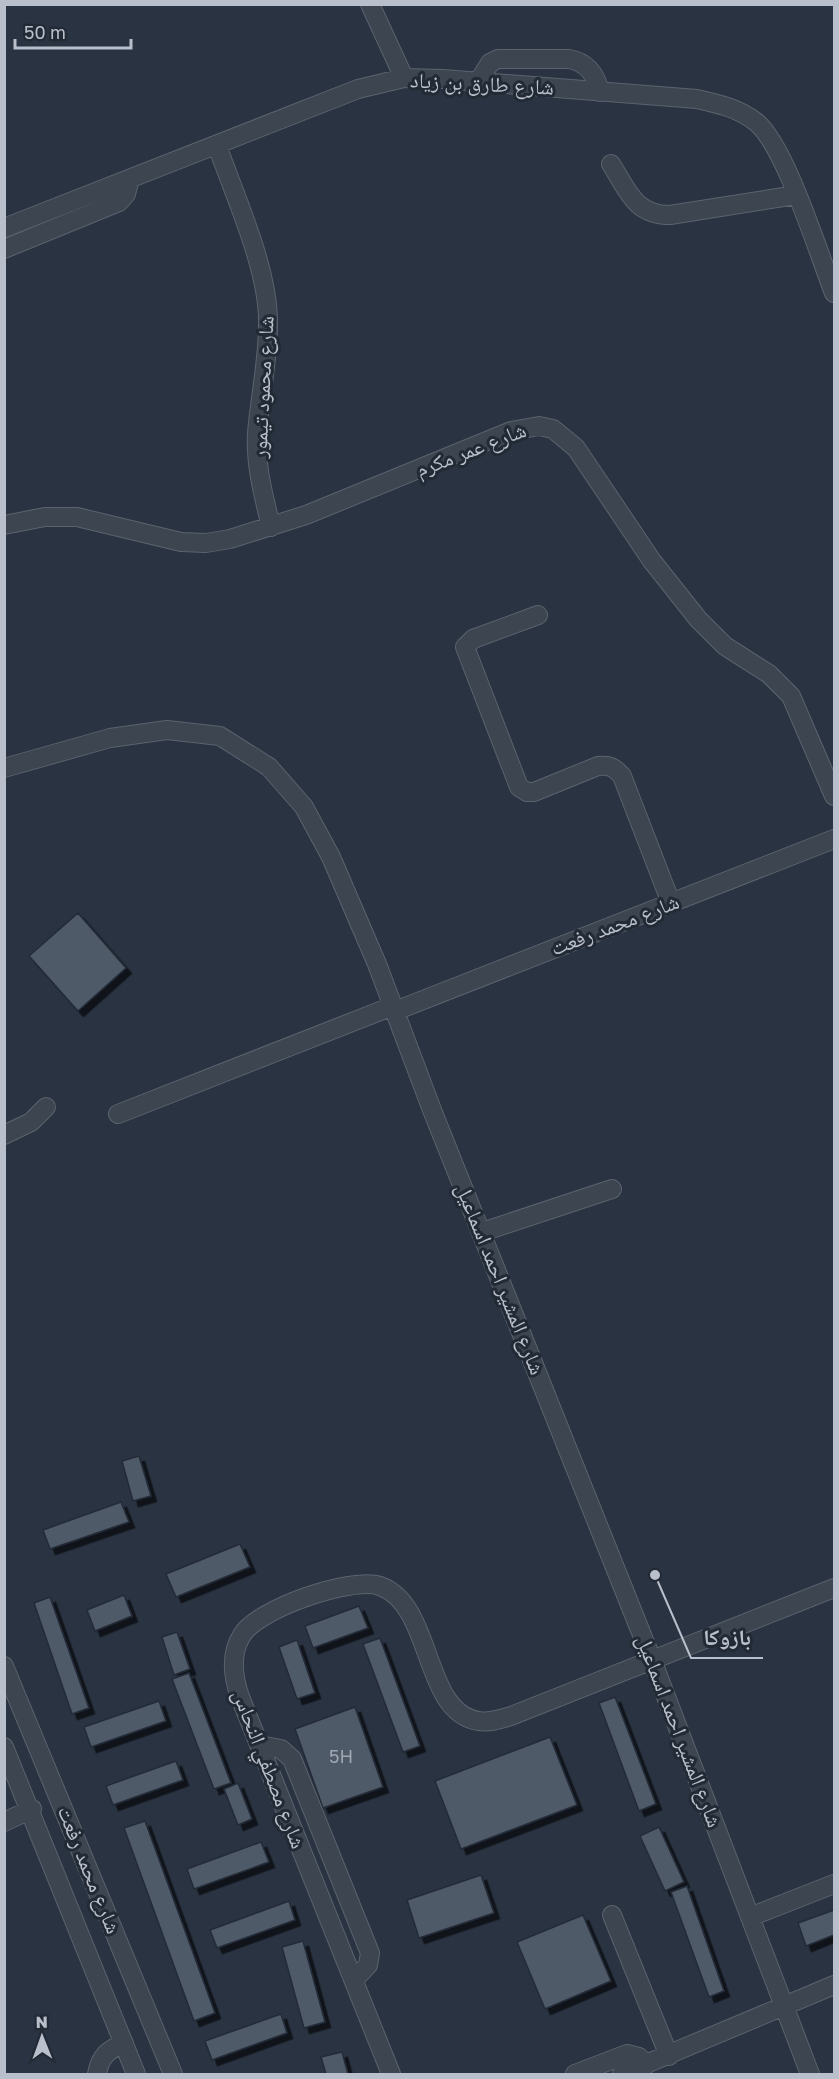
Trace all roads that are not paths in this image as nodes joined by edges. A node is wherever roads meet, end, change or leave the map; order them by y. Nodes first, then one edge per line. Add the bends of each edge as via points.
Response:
1 (370, 4) edge
2 (404, 78) junction
3 (478, 81) junction
4 (600, 92) junction
5 (217, 145) junction
6 (611, 164) dead end
7 (130, 179) junction
8 (796, 195) junction
9 (4, 228) edge
10 (4, 249) edge
11 (834, 293) edge
12 (4, 525) edge
13 (271, 527) junction
14 (538, 615) dead end
15 (4, 768) edge
16 (834, 796) edge
17 (834, 839) edge
18 (671, 903) junction
19 (394, 1008) junction
20 (46, 1107) dead end
21 (118, 1114) dead end
22 (4, 1135) edge
23 (612, 1189) dead end
24 (482, 1232) junction
25 (834, 1588) edge
26 (652, 1660) junction
27 (4, 1666) edge
28 (259, 1745) junction
29 (4, 1747) edge
30 (32, 1809) junction
31 (4, 1822) edge
32 (834, 1884) edge
33 (612, 1915) dead end
34 (750, 1917) junction
35 (354, 1980) junction
36 (834, 1985) edge
37 (783, 2005) junction
38 (124, 2043) junction
39 (669, 2056) junction
40 (646, 2065) junction
41 (811, 2071) edge
42 (97, 2074) edge
43 (136, 2074) edge
44 (173, 2074) edge
45 (392, 2074) edge
46 (575, 2074) edge
47 (622, 2074) edge

1 - 2 street
2 - 3 street, شارع طارق بن زياد
2 - 5 street, شارع طارق بن زياد via 358,89
3 - 4 street, شارع طارق بن زياد
3 - 4 street via 490,63 498,59 569,59 590,69
4 - 8 street, شارع طارق بن زياد via 697,99 733,108 758,123 776,147
5 - 7 street, شارع طارق بن زياد
5 - 13 street, شارع محمود تيمور via 262,276 266,300 268,341 257,435 258,462
6 - 8 street via 640,208 654,215
7 - 9 street, شارع طارق بن زياد
7 - 10 street via 119,202
8 - 11 street, شارع طارق بن زياد
12 - 13 street, شارع عمر مكرم via 45,517 77,517 171,540 206,543
13 - 16 street, شارع عمر مكرم via 511,431 539,426 554,429 576,448 652,561 698,620 724,646 768,674 790,696
14 - 18 street via 473,639 465,647 519,787 534,792 598,766 616,769
15 - 19 street, شارع المشير احمد اسماعيل via 110,738 167,729 220,736 269,767 304,807 332,857
17 - 18 street, شارع محمد رفعت
18 - 19 street, شارع محمد رفعت
19 - 21 street, شارع محمد رفعت
19 - 24 street, شارع المشير احمد اسماعيل
20 - 22 street via 31,1122
23 - 24 street
24 - 26 street, شارع المشير احمد اسماعيل
25 - 26 street
26 - 28 street, شارع مصطفي النحاس via 511,1716 479,1722 454,1707 443,1692 401,1600 381,1586 355,1583 291,1604 258,1620 242,1634 233,1675
26 - 34 street, شارع المشير احمد اسماعيل
27 - 44 street, شارع محمد رفعت
28 - 35 street, شارع مصطفي النحاس
28 - 35 street via 281,1749 292,1759 370,1953 368,1965
29 - 30 street, شارع محمد رفعت
30 - 31 street
30 - 38 street, شارع محمد رفعت
32 - 34 street
33 - 39 street
34 - 37 street, شارع المشير احمد اسماعيل
35 - 45 street, شارع مصطفي النحاس
36 - 37 street
37 - 39 street
37 - 41 street, شارع المشير احمد اسماعيل
38 - 42 street via 109,2049
38 - 43 street, شارع محمد رفعت
39 - 40 street
40 - 46 street via 639,2057 627,2054
40 - 47 street

